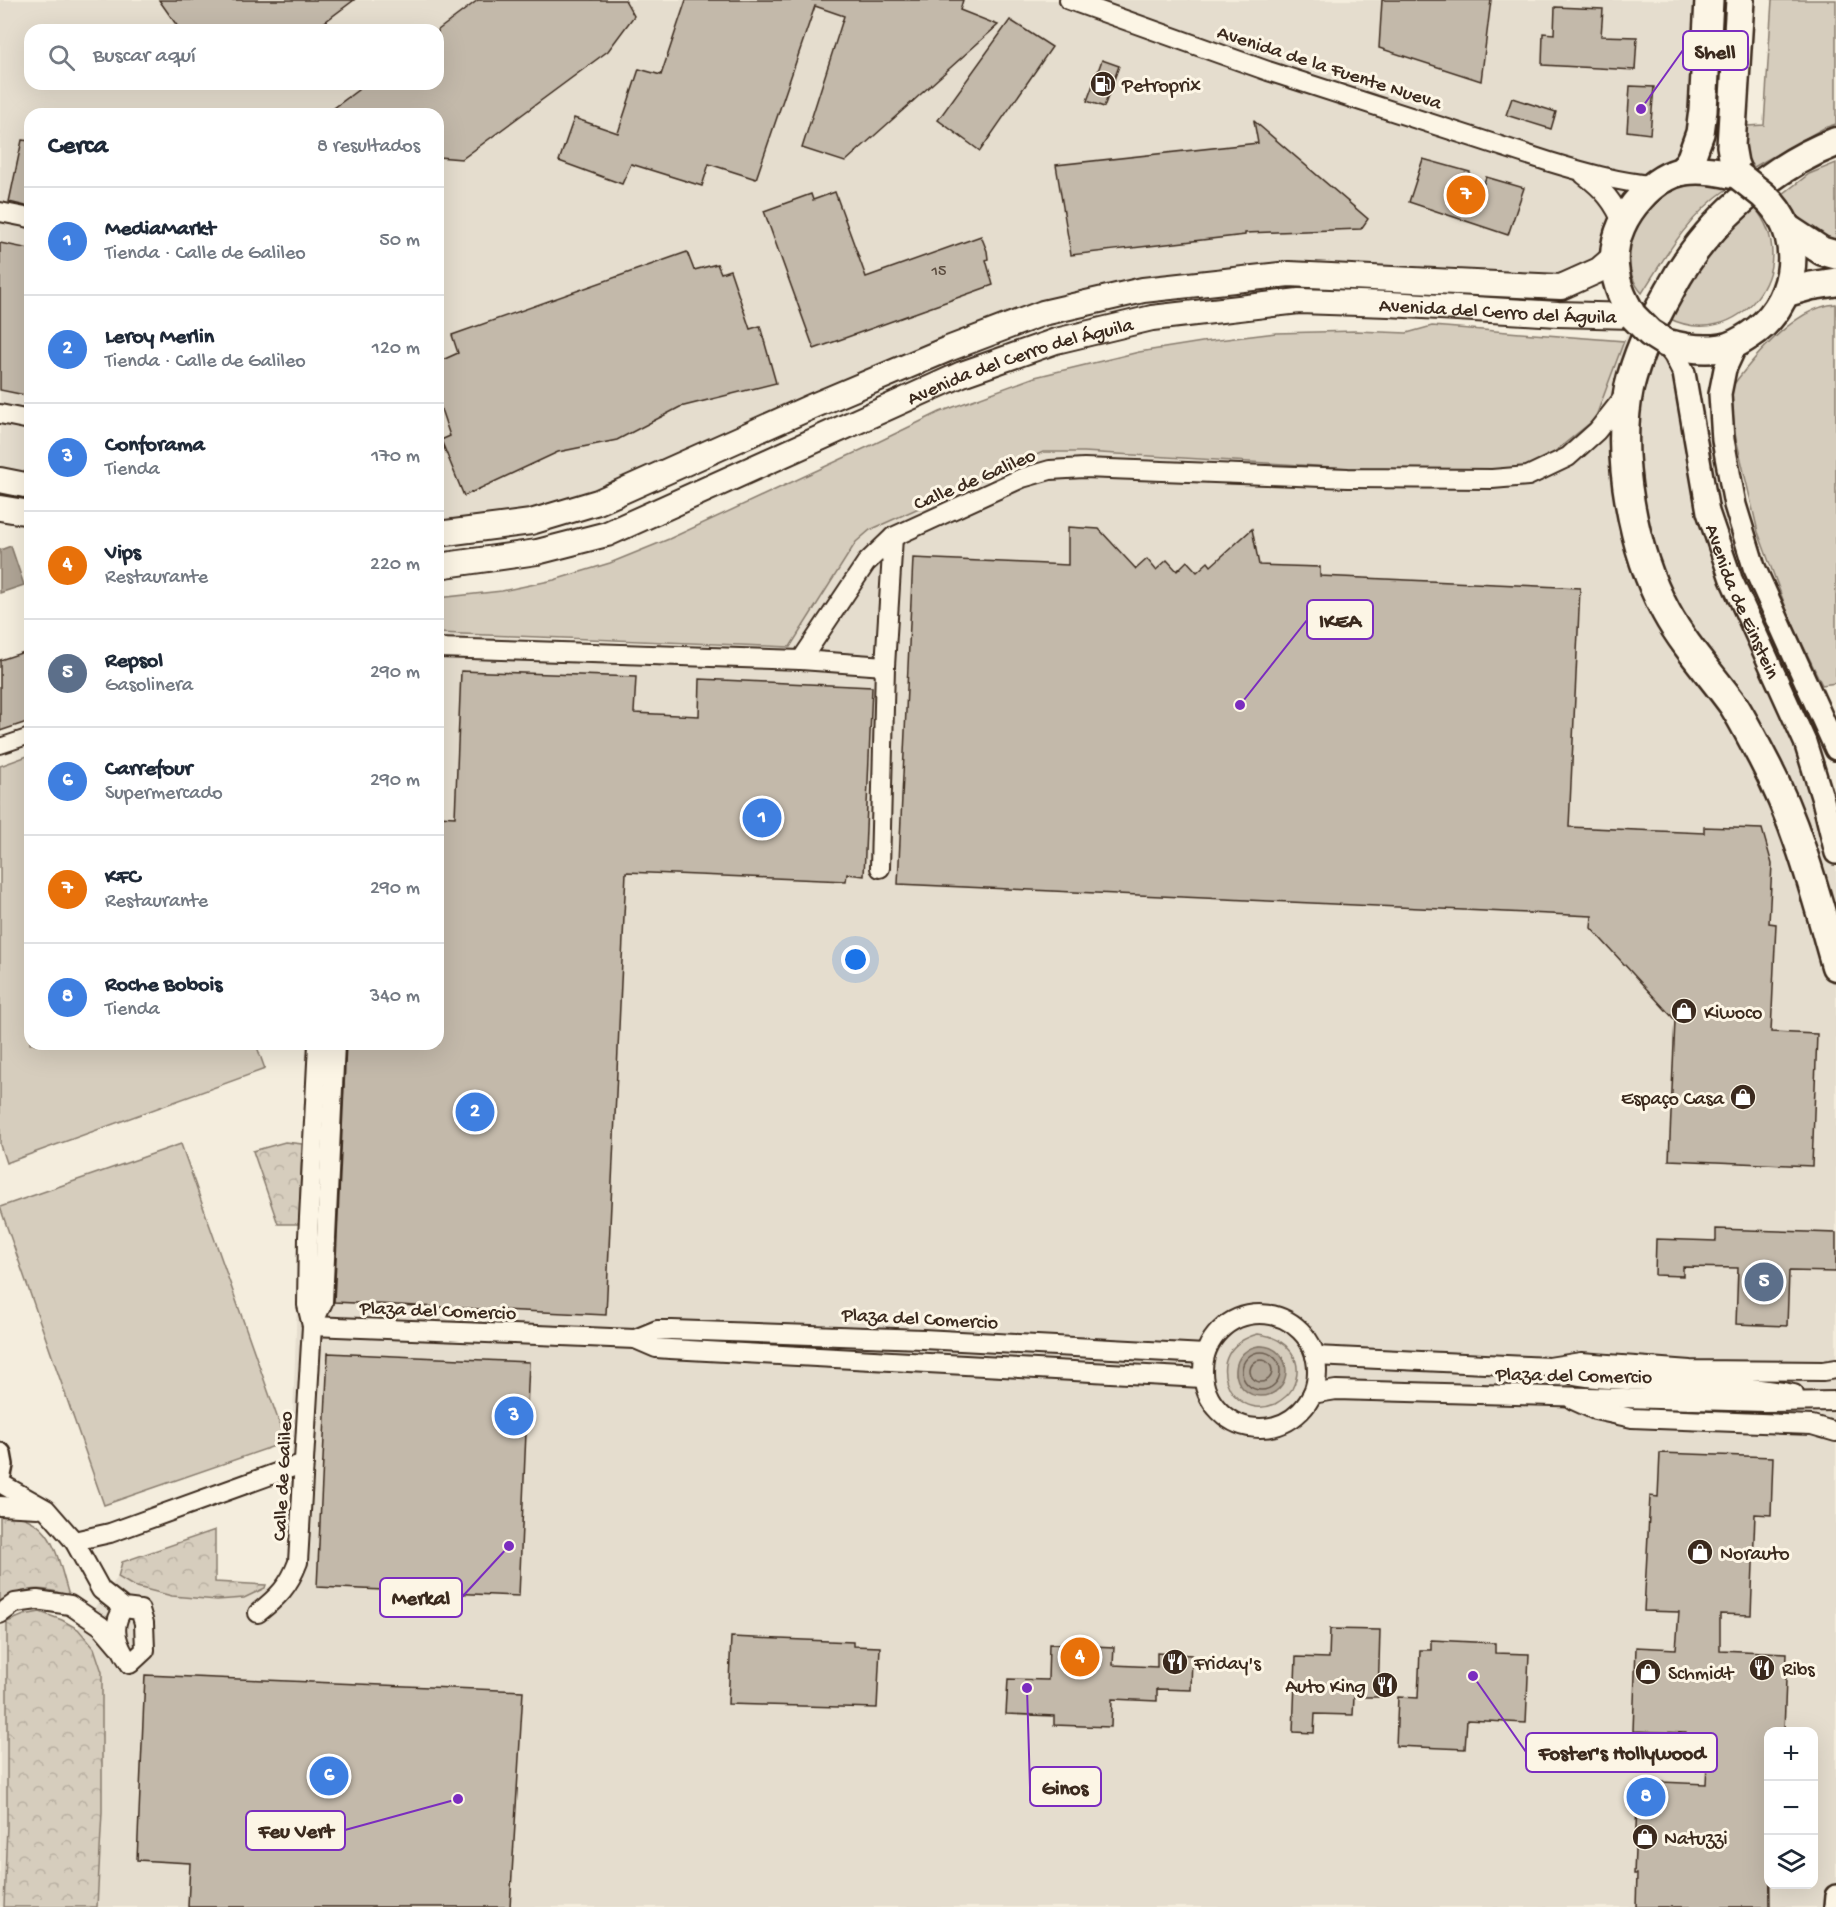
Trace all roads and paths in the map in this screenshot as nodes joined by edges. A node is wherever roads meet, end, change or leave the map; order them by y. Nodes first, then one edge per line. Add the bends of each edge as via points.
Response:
1 (1069, 0) edge
2 (1709, 0) edge
3 (1740, 0) edge
4 (1836, 142) edge
5 (1578, 170) junction
6 (1683, 171) junction
7 (1738, 176) junction
8 (1652, 185) junction
9 (0, 212) edge
10 (24, 217) edge
11 (1623, 225) junction
12 (1787, 228) junction
13 (1836, 255) edge
14 (1614, 256) junction
15 (1836, 282) edge
16 (1785, 293) junction
17 (1633, 316) junction
18 (1666, 343) junction
19 (1737, 343) junction
20 (1629, 389) junction
21 (0, 414) edge
22 (24, 419) edge
23 (0, 480) edge
24 (24, 485) edge
25 (0, 508) edge
26 (24, 512) edge
27 (444, 533) edge
28 (893, 537) junction
29 (444, 565) edge
30 (444, 648) edge
31 (801, 660) junction
32 (885, 666) junction
33 (24, 738) edge
34 (0, 746) edge
35 (1836, 749) edge
36 (1836, 854) edge
37 (880, 868) dead end
38 (1836, 966) edge
39 (318, 1050) edge
40 (335, 1050) edge
41 (312, 1326) junction
42 (635, 1339) junction
43 (1205, 1354) junction
44 (1315, 1356) junction
45 (1549, 1367) junction
46 (1836, 1369) edge
47 (1202, 1378) junction
48 (1312, 1394) junction
49 (1568, 1398) junction
50 (1836, 1401) edge
51 (1836, 1432) edge
52 (0, 1454) edge
53 (304, 1463) junction
54 (0, 1476) edge
55 (0, 1483) edge
56 (0, 1506) edge
57 (46, 1509) junction
58 (74, 1541) junction
59 (123, 1608) junction
60 (258, 1613) dead end
61 (0, 1614) edge
62 (118, 1646) junction
63 (1836, 1896) edge
64 (1834, 1907) edge

1 - 5 street, Avenida de la Fuente Nueva via 1268,71
2 - 6 main road via 1700,133
3 - 7 main road via 1731,146
4 - 20 highway via 1771,179 1714,227 1676,278 1661,306
5 - 8 street, Avenida de la Fuente Nueva
5 - 11 street, Avenida de la Fuente Nueva via 1611,200
6 - 7 main road via 1709,170
6 - 8 main road
7 - 12 main road, bridge via 1771,203
8 - 11 main road via 1632,207
9 - 10 street
11 - 14 main road
12 - 13 main road via 1822,251
12 - 16 main road via 1791,273
14 - 17 main road via 1618,289
14 - 27 main road, Avenida del Cerro del Águila via 1599,270 1560,287 1289,274 1143,290 1042,313 834,397 598,502 531,522
15 - 16 main road
16 - 19 main road via 1771,319
17 - 18 main road, bridge
17 - 29 main road, Avenida del Cerro del Águila via 1299,301 1152,318 1056,341 962,374 607,534 537,552
18 - 19 main road via 1689,349 1722,348
18 - 36 street, Avenida de Einstein via 1684,373 1708,512 1731,579 1805,742
19 - 35 street, Avenida de Einstein via 1719,394 1735,505 1755,567
20 - 28 street, Calle de Galileo via 1597,431 1568,457 1528,476 1396,478 1050,470 1022,478
20 - 38 highway via 1625,437 1635,533 1667,613 1734,707 1787,809
21 - 22 street
23 - 24 main road
25 - 26 main road
28 - 31 street, Calle de Galileo via 866,563
28 - 32 street
30 - 31 street
31 - 32 street
32 - 37 street
33 - 34 street
39 - 41 street, Calle de Galileo via 308,1237 307,1305
40 - 41 street, Calle de Galileo via 323,1302
41 - 42 street, Plaza del Comercio
41 - 53 street, Calle de Galileo
42 - 43 street, Plaza del Comercio via 657,1330 672,1330
42 - 47 street, Plaza del Comercio via 670,1349
43 - 44 street via 1226,1325 1261,1314 1279,1317 1295,1326
43 - 47 street
44 - 45 street, Plaza del Comercio
44 - 48 street via 1317,1375
45 - 46 street, Plaza del Comercio via 1581,1362 1690,1370
45 - 50 street via 1570,1375 1744,1386
47 - 48 street via 1208,1397 1220,1413 1236,1424 1256,1428 1274,1427 1290,1420
48 - 49 street, Plaza del Comercio via 1336,1390
49 - 50 street, Plaza del Comercio
49 - 51 street via 1596,1410 1632,1418 1812,1425
52 - 54 street
53 - 58 street via 110,1533
53 - 60 street, Calle de Galileo via 298,1562 281,1594
55 - 57 street
56 - 57 street
57 - 58 street
58 - 59 street via 101,1590
59 - 62 street via 116,1617
59 - 62 street via 140,1610 145,1650 130,1665
61 - 62 street via 15,1603 37,1600 70,1605 101,1626
63 - 64 street

